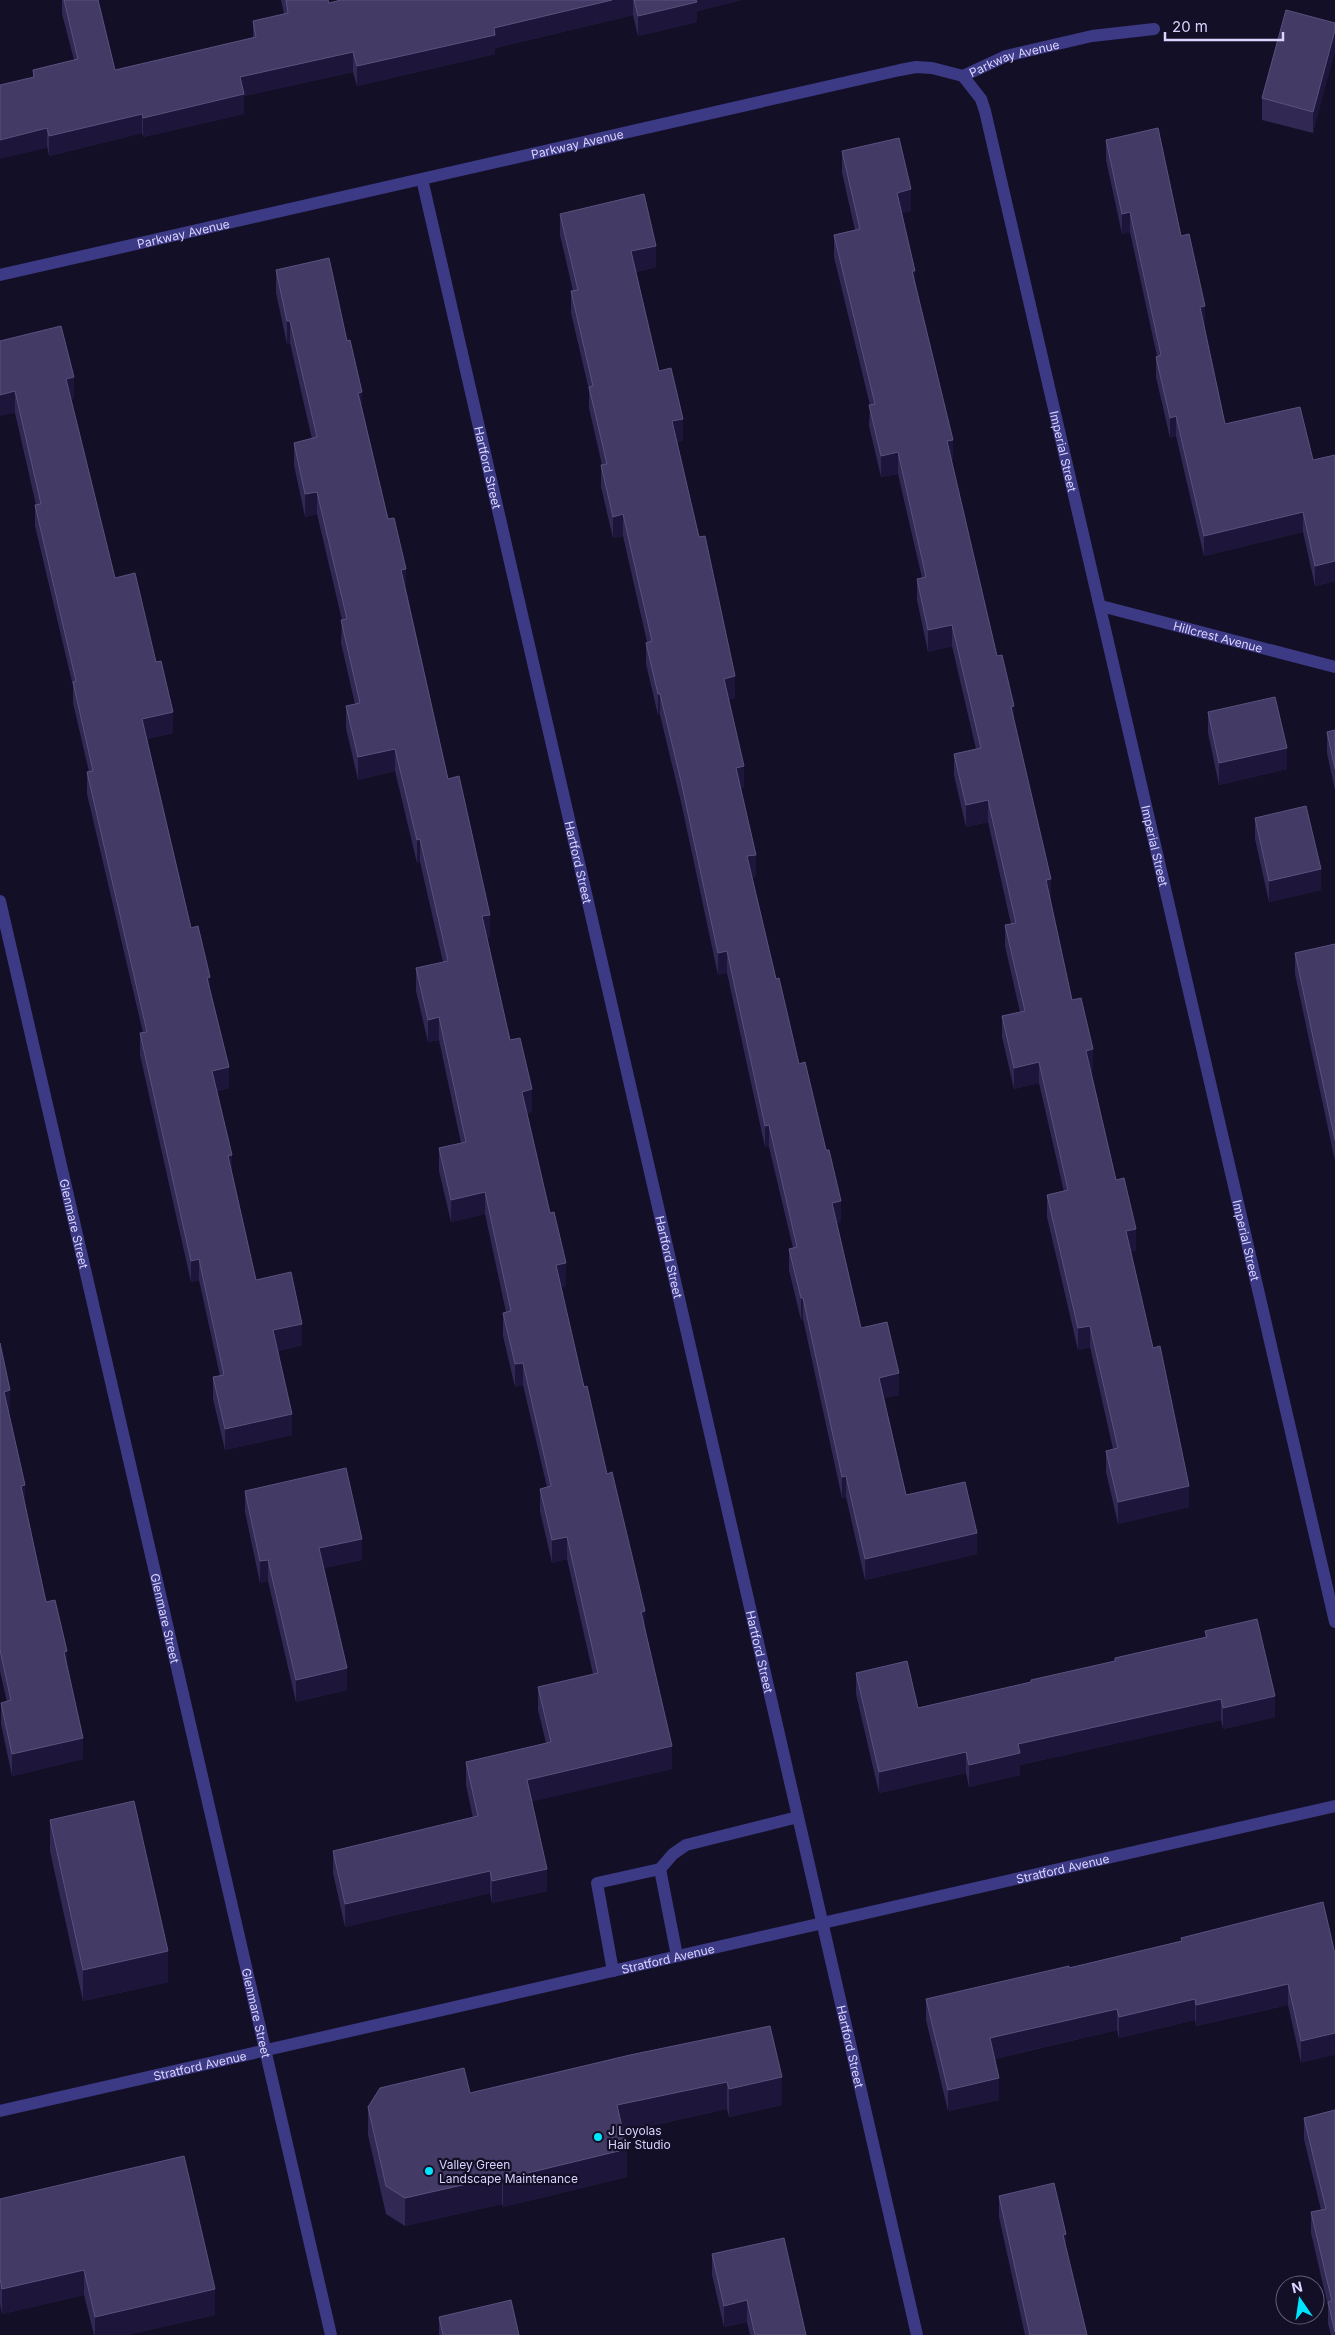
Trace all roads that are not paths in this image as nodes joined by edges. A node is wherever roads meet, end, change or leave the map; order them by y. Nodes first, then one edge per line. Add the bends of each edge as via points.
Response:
1 (1154, 29) dead end
2 (963, 76) junction
3 (422, 179) junction
4 (0, 275) edge
5 (1101, 606) junction
6 (1335, 667) edge
7 (0, 901) edge
8 (1335, 1622) edge
9 (1335, 1806) edge
10 (798, 1817) junction
11 (660, 1869) junction
12 (822, 1923) junction
13 (677, 1956) junction
14 (613, 1971) junction
15 (266, 2050) junction
16 (0, 2111) edge
17 (332, 2335) edge
18 (917, 2335) edge

1 - 2 street, Parkway Avenue via 1092,36 1006,56
2 - 3 street, Parkway Avenue via 932,68 900,70
2 - 5 street, Imperial Street via 981,99 985,111
3 - 4 street, Parkway Avenue
3 - 10 street, Hartford Street
5 - 6 street, Hillcrest Avenue
5 - 8 street, Imperial Street
7 - 15 street, Glenmare Street
9 - 12 street, Stratford Avenue
10 - 11 street via 686,1845
10 - 12 street, Hartford Street
11 - 13 street
11 - 14 street via 597,1883
12 - 13 street, Stratford Avenue
12 - 18 street, Hartford Street
13 - 14 street, Stratford Avenue
14 - 15 street, Stratford Avenue
15 - 16 street, Stratford Avenue
15 - 17 street, Glenmare Street

